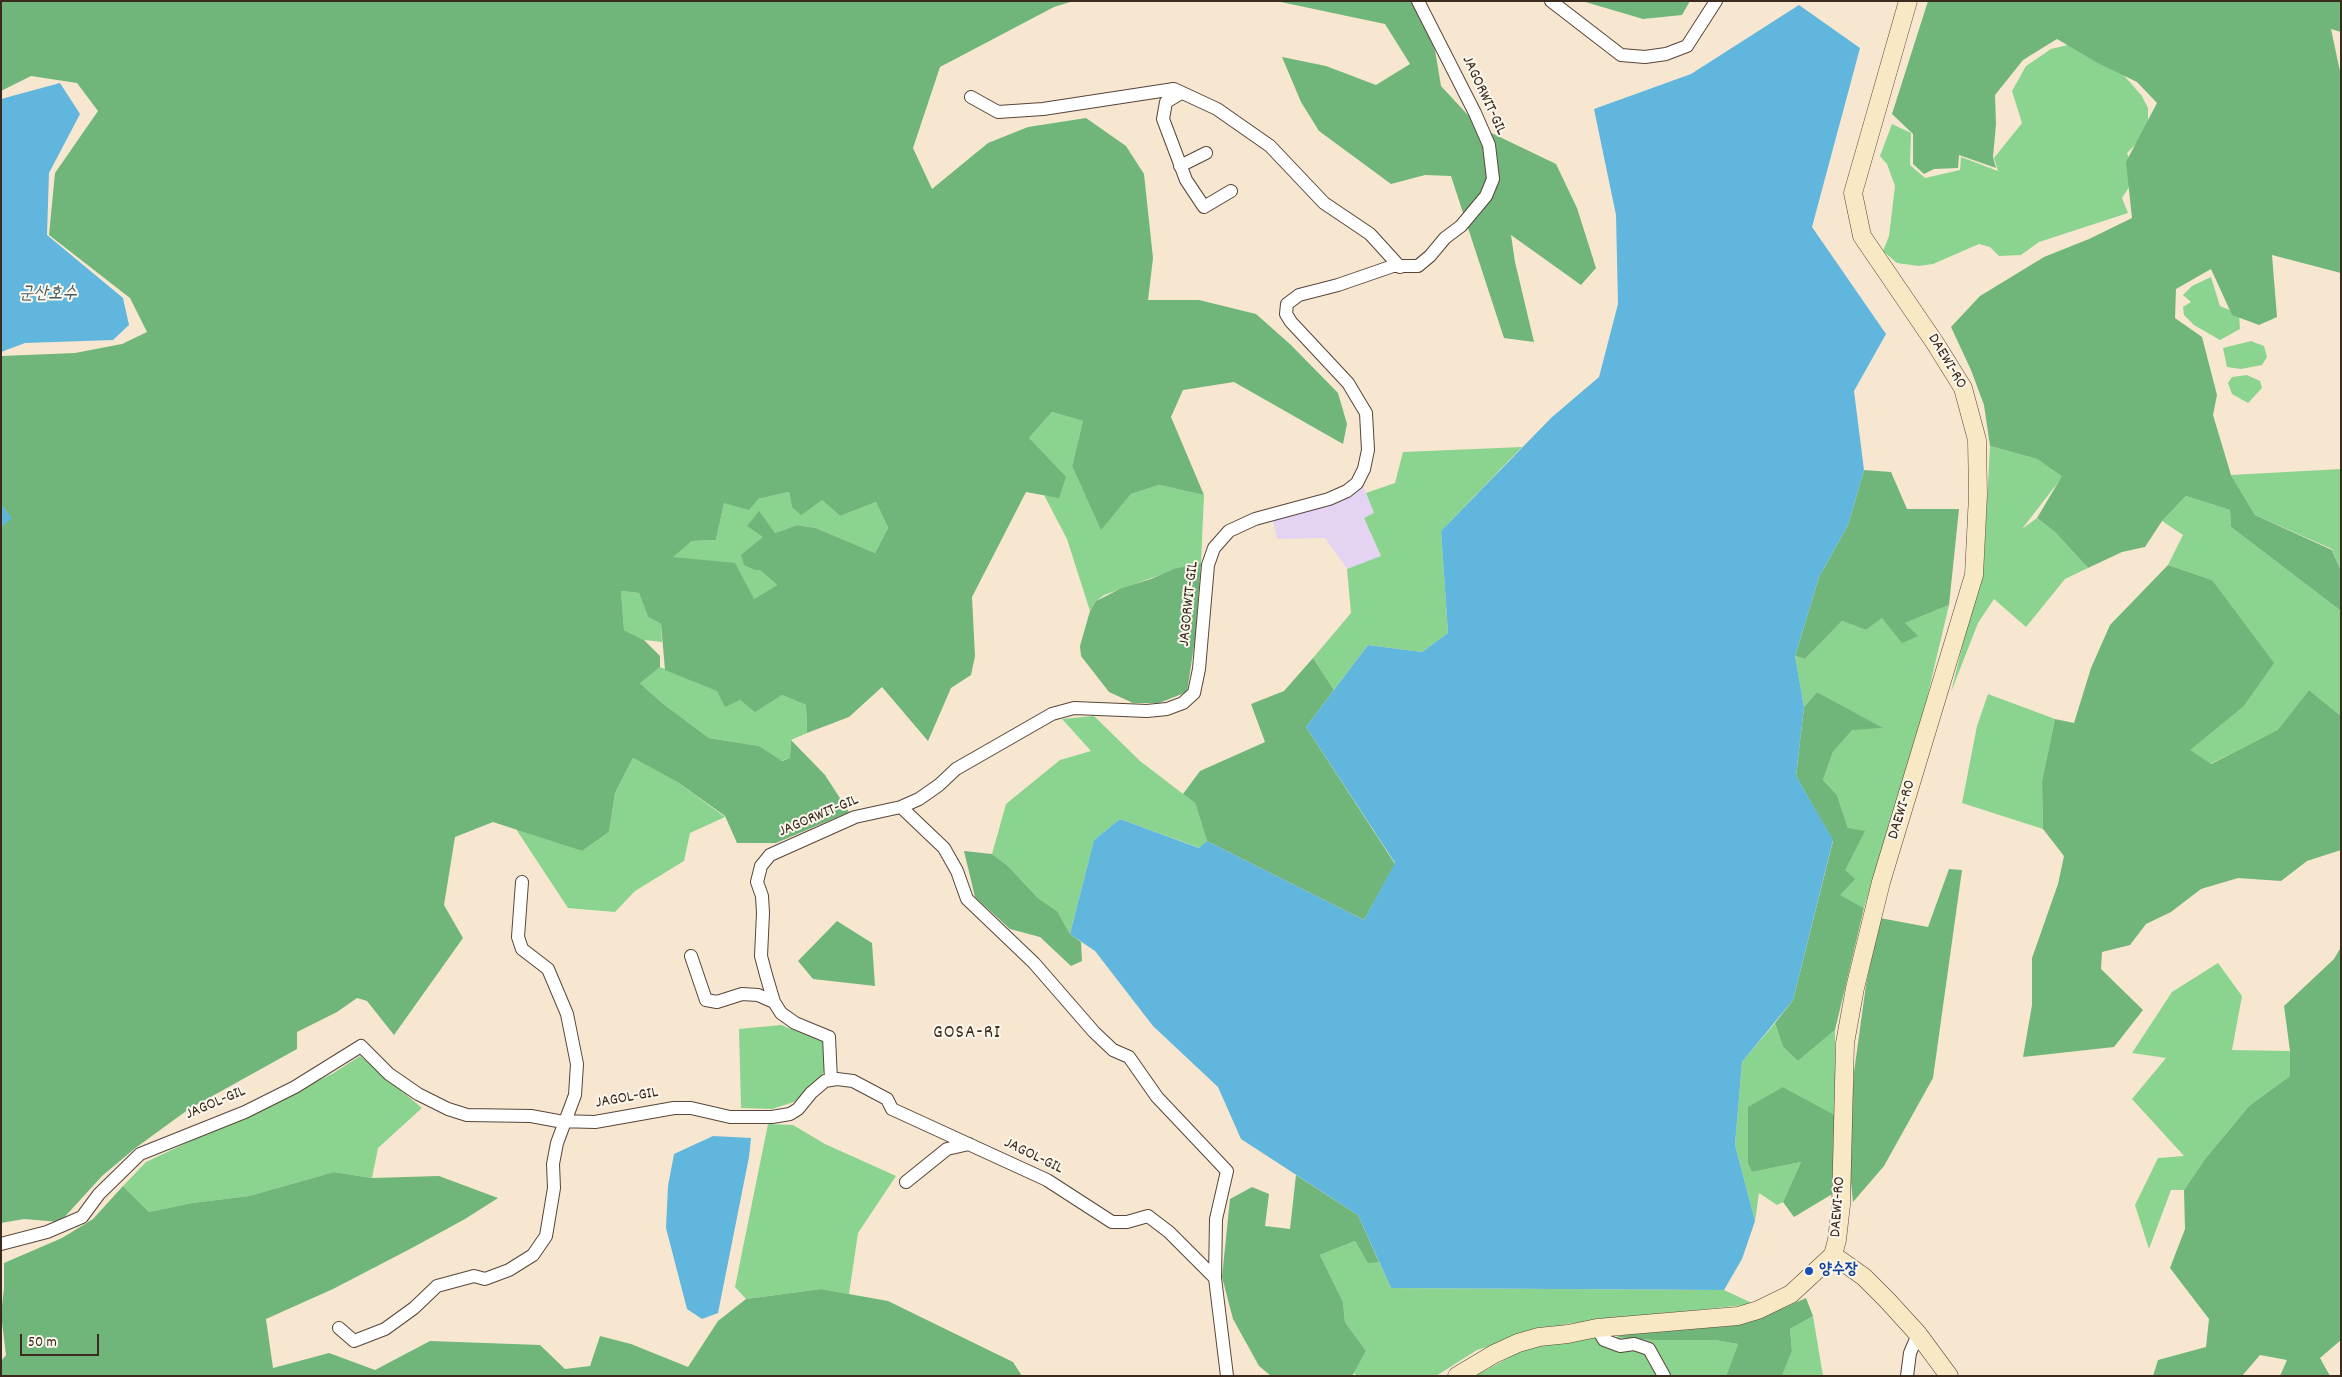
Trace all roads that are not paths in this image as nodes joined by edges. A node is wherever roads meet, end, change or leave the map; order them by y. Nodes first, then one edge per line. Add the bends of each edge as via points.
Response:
1 (1418, 1) edge
2 (1551, 1) edge
3 (1716, 1) edge
4 (1908, 1) edge
5 (1181, 93) junction
6 (971, 97) dead end
7 (1206, 153) dead end
8 (1180, 166) junction
9 (1232, 191) dead end
10 (1400, 267) junction
11 (901, 807) junction
12 (522, 882) dead end
13 (691, 956) dead end
14 (774, 1002) junction
15 (831, 1080) junction
16 (565, 1121) junction
17 (970, 1144) junction
18 (906, 1182) dead end
19 (1, 1244) edge
20 (1833, 1255) junction
21 (1216, 1278) junction
22 (339, 1328) dead end
23 (1597, 1328) junction
24 (1918, 1334) junction
25 (1227, 1376) edge
26 (1457, 1376) edge
27 (1664, 1376) edge
28 (1907, 1376) edge
29 (1949, 1376) edge

1 - 10 street, JAGORWIT-GIL via 1476,113 1489,145 1493,179 1486,196 1430,256 1418,266
2 - 3 street via 1621,55 1645,57 1687,46
4 - 20 main road, DAEWI-RO via 1853,193 1862,236 1935,343 1966,396 1977,440 1974,575 1881,882 1854,988 1844,1043 1841,1205
5 - 6 street via 1174,89 1161,90 1043,109 998,112
5 - 8 street via 1166,102 1163,119
5 - 10 street via 1218,109 1270,146 1324,203 1370,234
7 - 8 street
8 - 9 street via 1204,207
10 - 11 street, JAGORWIT-GIL via 1393,266 1300,295 1287,304 1286,314 1291,322 1348,383 1366,413 1368,450 1364,469 1347,491 1255,519 1230,531 1214,548 1208,565 1200,670 1194,693 1183,704 1167,709 1074,708 1052,714 956,769 932,790
11 - 14 street, JAGORWIT-GIL via 855,817 770,855 761,866 757,882 763,913 761,956
11 - 21 street via 944,848 967,899 1034,963 1094,1032 1113,1050 1129,1057 1157,1097 1227,1171 1216,1219
12 - 16 street via 518,937 522,949 548,969 567,1014 574,1041 577,1064 575,1095
13 - 14 street via 706,1000 717,1002 742,994 758,995
14 - 15 street, JAGORWIT-GIL via 781,1013 795,1023 829,1038
15 - 16 street, JAGOL-GIL via 790,1114 730,1117 691,1108 674,1108 595,1122
15 - 17 street, JAGOL-GIL via 853,1081 887,1099 892,1109
16 - 19 street, JAGOL-GIL via 531,1116 467,1115 448,1109 389,1074 361,1046 295,1087 245,1112 140,1154 99,1194 82,1217 47,1232
16 - 22 street via 553,1164 554,1195 546,1236 534,1255 485,1279 474,1276 437,1286 385,1329 354,1341
17 - 18 street via 948,1149
17 - 21 street, JAGOL-GIL via 1047,1180 1112,1222 1148,1216
20 - 23 main road, DAEWI-RO via 1791,1294 1745,1314
20 - 24 main road via 1864,1277
21 - 25 street
23 - 26 main road, DAEWI-RO via 1518,1343
23 - 27 street via 1604,1340 1620,1346 1634,1344 1649,1349
24 - 28 street via 1910,1353
24 - 29 main road

